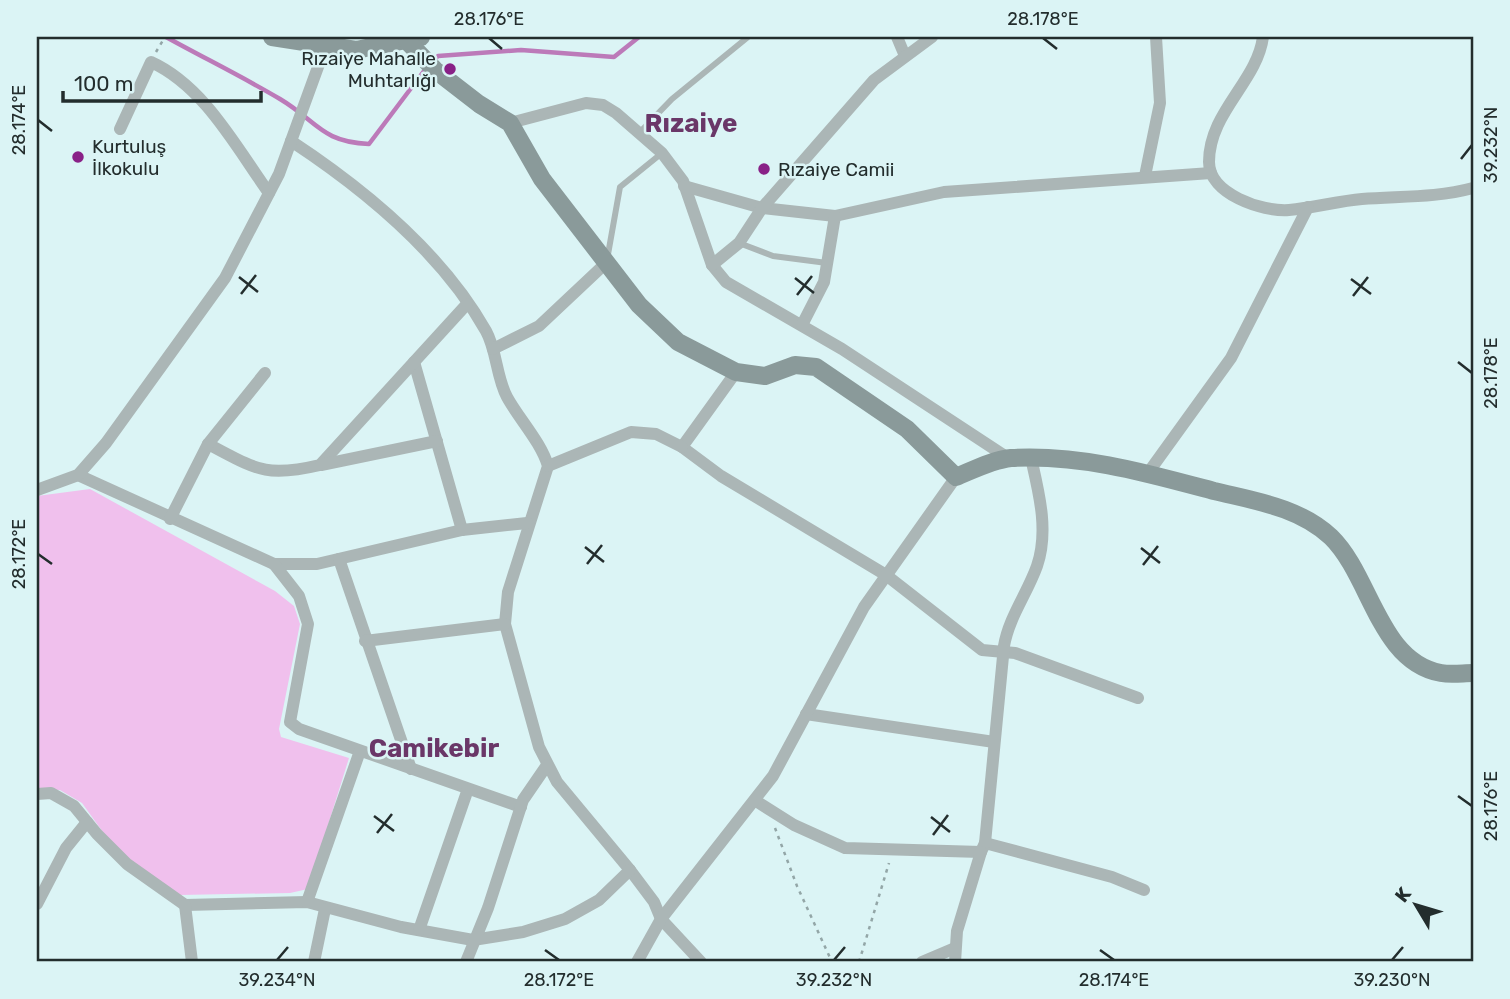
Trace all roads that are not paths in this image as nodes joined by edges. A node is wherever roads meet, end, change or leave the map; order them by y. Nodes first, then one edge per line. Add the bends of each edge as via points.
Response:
1 (272, 37) edge
2 (748, 37) edge
3 (897, 37) edge
4 (932, 37) edge
5 (1156, 37) edge
6 (1263, 37) edge
7 (414, 39) edge
8 (318, 41) edge
9 (905, 56) junction
10 (510, 123) junction
11 (120, 129) dead end
12 (640, 132) junction
13 (291, 141) junction
14 (662, 153) junction
15 (1211, 173) junction
16 (1145, 176) junction
17 (684, 186) junction
18 (1473, 188) edge
19 (269, 193) junction
20 (1308, 207) junction
21 (762, 208) junction
22 (835, 216) junction
23 (739, 243) junction
24 (606, 263) junction
25 (827, 263) junction
26 (712, 265) junction
27 (467, 304) junction
28 (802, 325) junction
29 (493, 349) junction
30 (414, 362) junction
31 (736, 372) junction
32 (265, 373) dead end
33 (437, 441) junction
34 (208, 444) junction
35 (682, 447) junction
36 (1008, 458) junction
37 (1031, 458) junction
38 (320, 465) junction
39 (548, 466) junction
40 (1148, 473) junction
41 (78, 475) junction
42 (956, 477) junction
43 (37, 490) edge
44 (170, 519) junction
45 (527, 523) junction
46 (462, 530) junction
47 (339, 559) junction
48 (274, 564) junction
49 (886, 575) junction
50 (505, 624) junction
51 (365, 641) junction
52 (1003, 652) junction
53 (1473, 673) edge
54 (1138, 698) dead end
55 (806, 714) junction
56 (995, 742) junction
57 (360, 751) junction
58 (547, 765) junction
59 (411, 769) junction
60 (468, 789) junction
61 (37, 794) edge
62 (756, 801) junction
63 (521, 807) junction
64 (87, 822) junction
65 (983, 848) junction
66 (630, 870) junction
67 (1144, 890) dead end
68 (307, 902) junction
69 (37, 904) edge
70 (185, 905) junction
71 (326, 909) junction
72 (661, 919) junction
73 (419, 930) junction
74 (473, 940) junction
75 (955, 948) junction
76 (192, 962) edge
77 (314, 962) edge
78 (466, 962) edge
79 (637, 962) edge
80 (701, 962) edge
81 (922, 962) edge
82 (955, 962) edge

1 - 8 street
2 - 12 lane via 672,99
3 - 9 street
4 - 9 street
5 - 16 street via 1160,103
6 - 15 street via 1212,140
7 - 8 street via 356,50
7 - 10 street via 420,57
8 - 13 street via 306,100
9 - 21 street via 874,80
10 - 12 street via 595,103
10 - 24 street via 542,179
11 - 19 street via 150,62 173,72 213,115
12 - 14 street
13 - 19 street
13 - 27 street via 378,205
14 - 17 street
14 - 24 lane via 620,187
15 - 16 street
15 - 20 street via 1224,190 1266,208
16 - 22 street via 944,192
17 - 21 street
17 - 26 street
18 - 20 street via 1428,197 1344,200
19 - 41 street via 225,278
20 - 40 street via 1231,358
21 - 22 street
21 - 23 street
22 - 25 street
23 - 25 lane via 764,254
23 - 26 street
24 - 29 street via 539,326
24 - 31 street via 639,305 678,342
25 - 28 street via 820,292
26 - 28 street via 737,290
27 - 29 street
27 - 30 street
28 - 36 street
29 - 39 street via 503,387
30 - 33 street
30 - 38 street
31 - 35 street
31 - 42 street via 765,376 795,365 816,367 907,429
32 - 34 street
33 - 38 street
33 - 46 street
34 - 38 street via 265,472 289,473
34 - 44 street
35 - 39 street via 656,434 631,432
35 - 49 street via 721,476
36 - 37 street
36 - 42 street
37 - 40 street via 1061,458
37 - 52 street via 1043,523 1038,564 1008,624
39 - 45 street
40 - 53 street via 1304,518 1341,548 1405,654 1443,673
41 - 43 street
41 - 44 street
42 - 49 street
44 - 48 street
45 - 46 street
45 - 50 street via 508,592
46 - 47 street
47 - 48 street
47 - 51 street
48 - 57 street via 299,597 309,624 290,722
49 - 52 street via 982,650
49 - 55 street
50 - 51 street
50 - 58 street
51 - 59 street
52 - 54 street
52 - 56 street
55 - 56 street
55 - 62 street
56 - 65 street
57 - 59 street
57 - 68 street
58 - 63 street
58 - 66 street
59 - 60 street
60 - 63 street
60 - 73 street
61 - 64 street via 51,793 74,806
62 - 65 street via 845,848
62 - 72 street
63 - 74 street
64 - 69 street via 66,848
64 - 70 street via 127,864
65 - 67 street via 1112,877
65 - 75 street
66 - 72 street
66 - 74 street via 599,900 565,919
68 - 70 street
68 - 71 street
70 - 76 street
71 - 73 street
71 - 77 street
72 - 79 street
72 - 80 street
73 - 74 street
74 - 78 street
75 - 81 street
75 - 82 street

